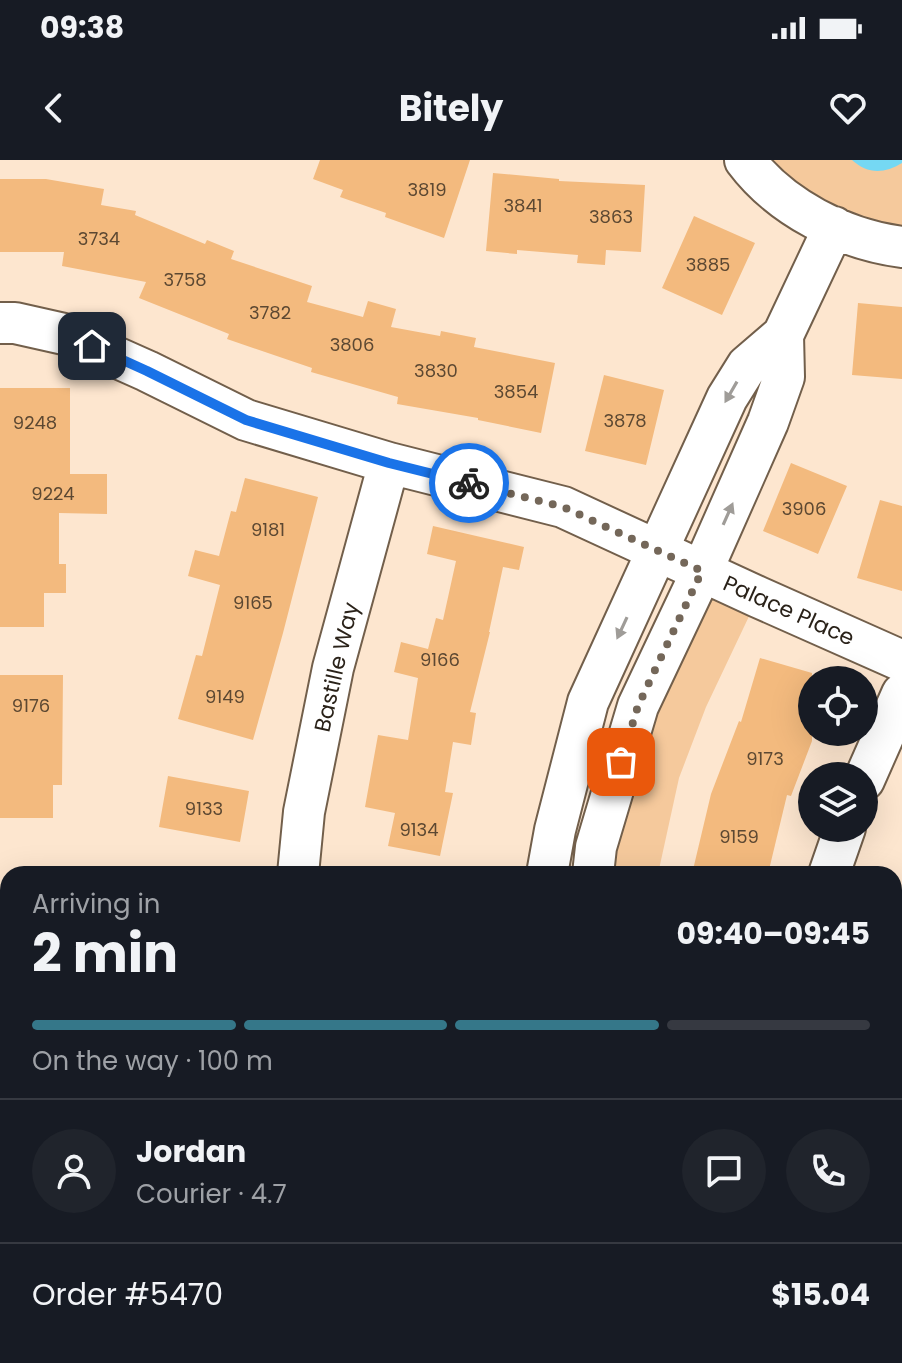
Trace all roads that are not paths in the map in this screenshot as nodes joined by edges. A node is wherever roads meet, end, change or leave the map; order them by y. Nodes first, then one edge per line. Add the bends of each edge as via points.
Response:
1 (745, 160) edge
2 (834, 227) junction
3 (902, 247) edge
4 (0, 323) edge
5 (783, 335) junction
6 (389, 463) junction
7 (658, 551) junction
8 (702, 571) junction
9 (902, 661) edge
10 (902, 694) edge
11 (872, 762) edge
12 (840, 842) edge
13 (299, 866) edge
14 (548, 866) edge
15 (594, 866) edge
16 (832, 866) edge

1 - 2 street via 795,207
2 - 3 street via 873,243
2 - 5 street
4 - 6 street, Palace Place via 64,334 246,420
5 -> 7 street via 747,366 727,398
8 -> 5 street via 784,377
6 - 7 street, Palace Place via 563,507
6 - 13 street, Bastille Way via 333,668 304,812
7 - 8 street, Palace Place
7 -> 14 street via 588,702
8 - 9 street, Palace Place
8 - 15 street via 638,706
10 - 11 street
12 - 16 street

